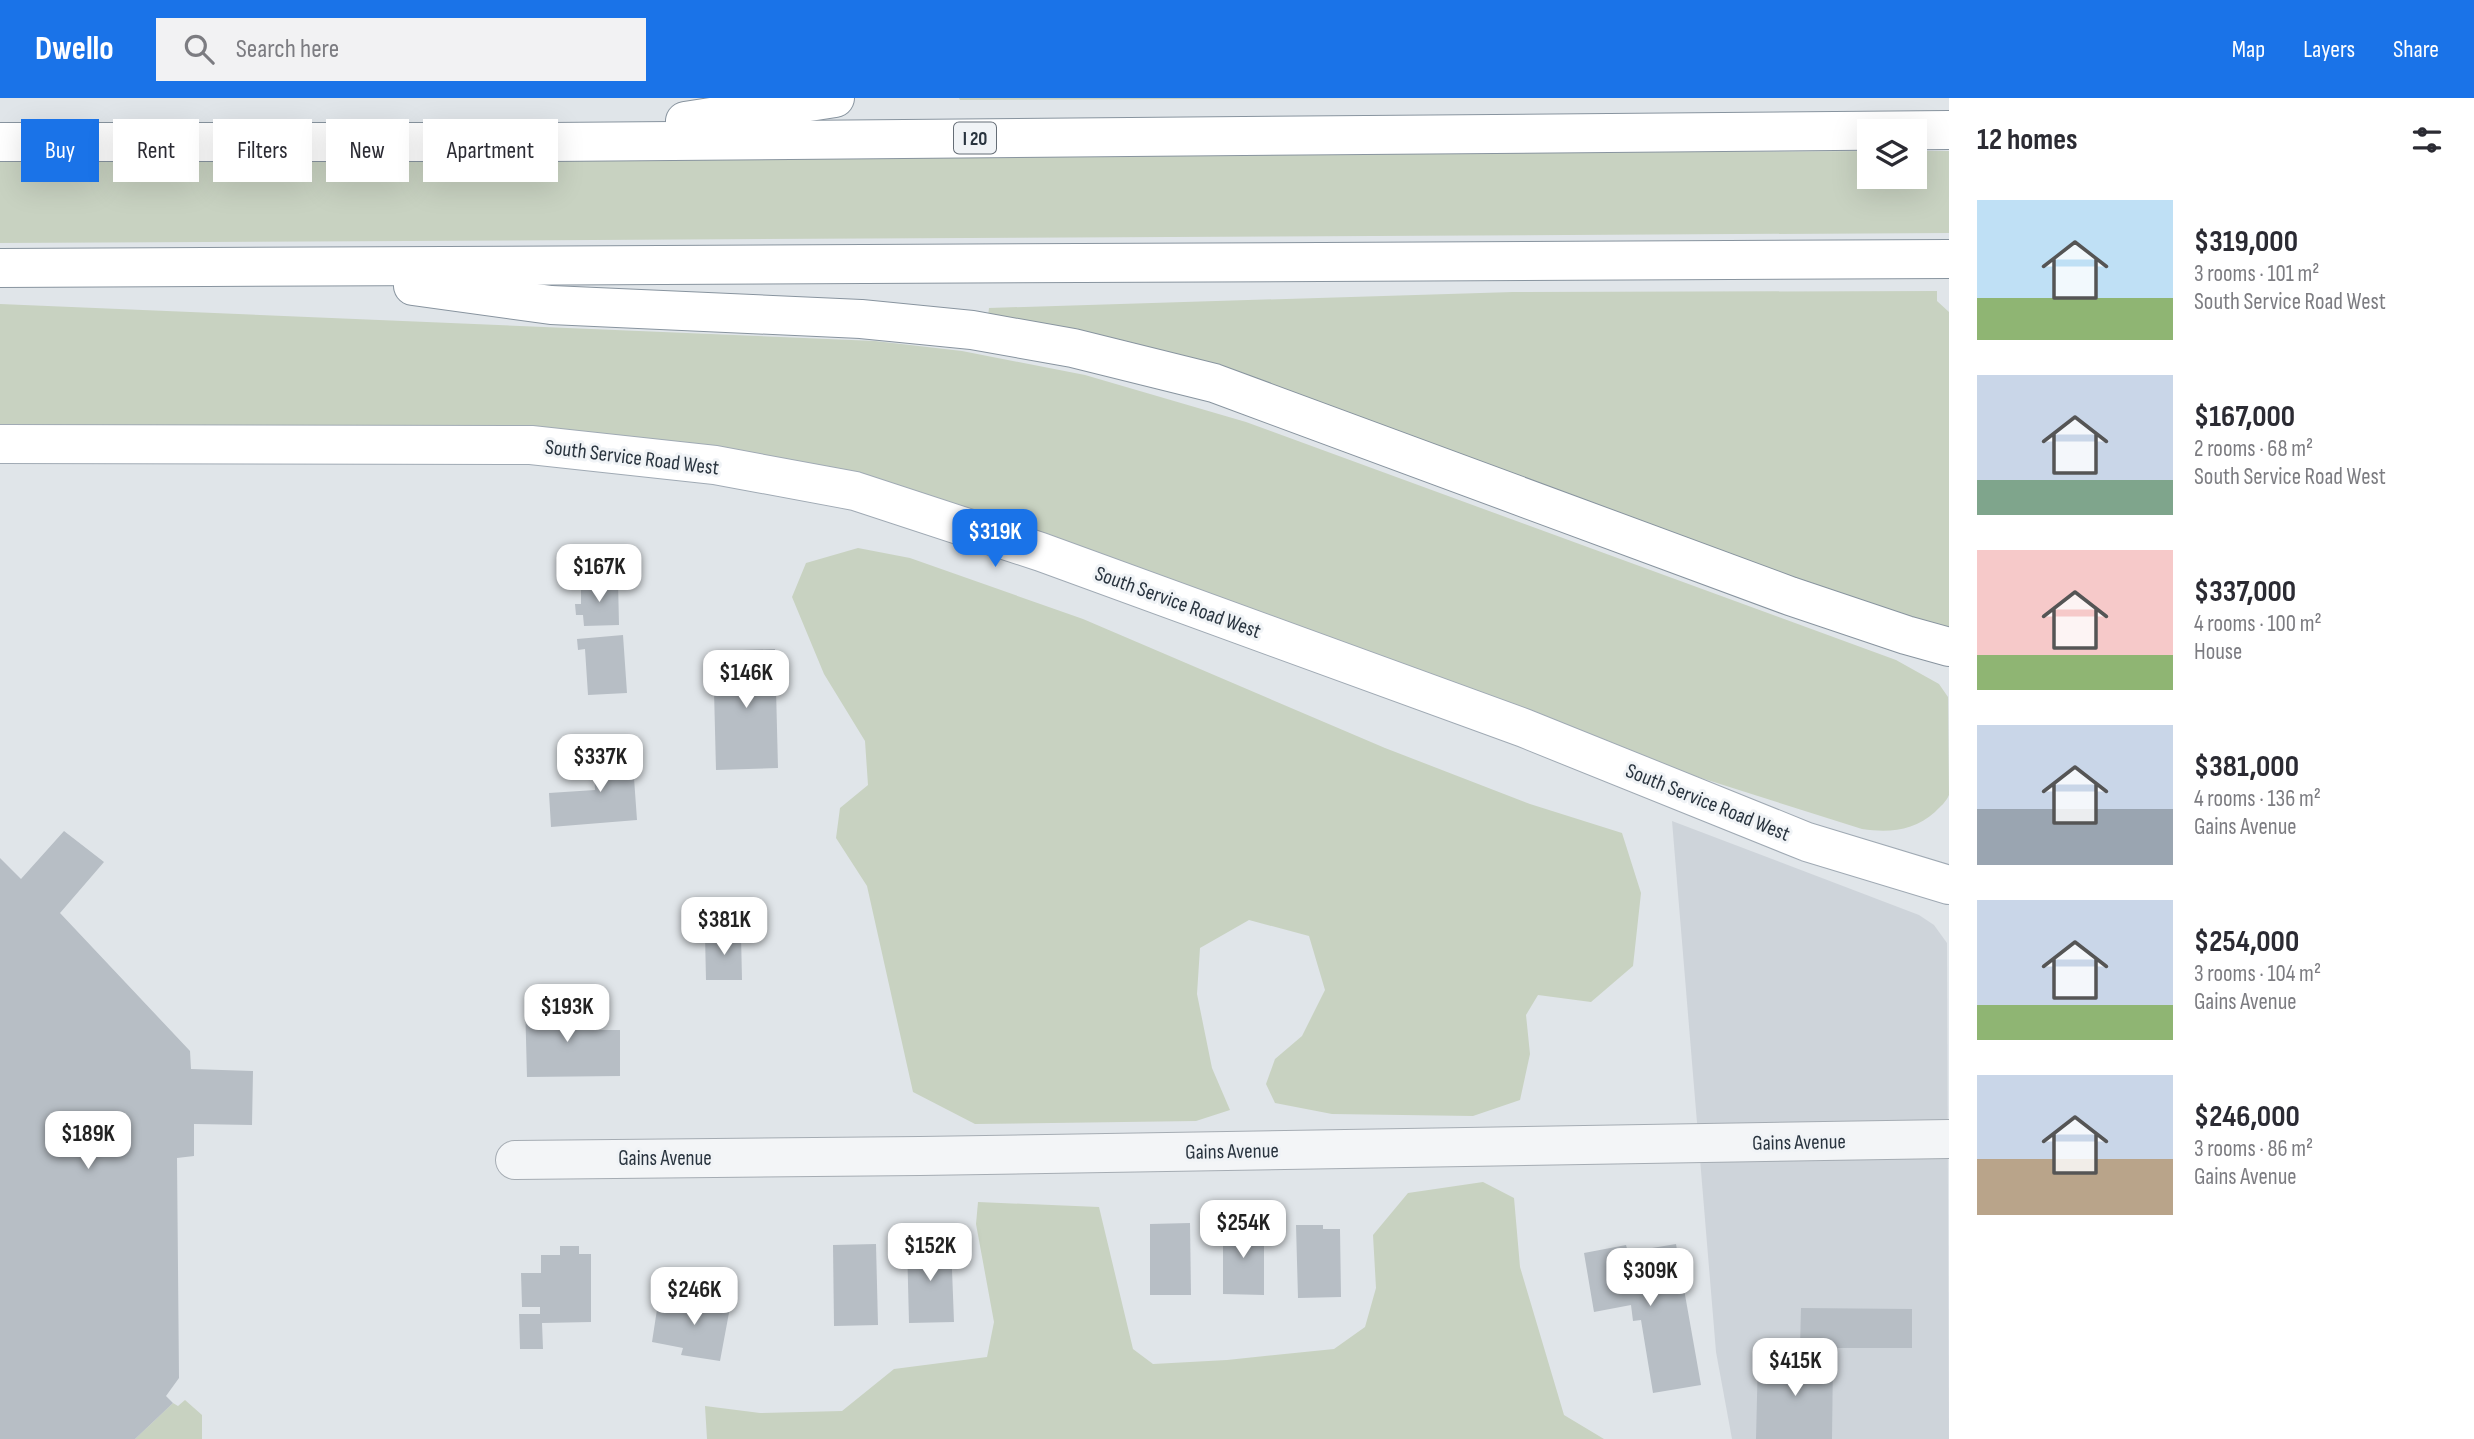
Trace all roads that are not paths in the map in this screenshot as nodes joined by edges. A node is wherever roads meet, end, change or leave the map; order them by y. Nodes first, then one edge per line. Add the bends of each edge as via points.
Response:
1 (835, 98) edge
2 (1949, 131) edge
3 (558, 141) edge
4 (0, 142) edge
5 (423, 142) edge
6 (558, 142) edge
7 (1949, 259) edge
8 (279, 267) junction
9 (0, 268) edge
10 (0, 444) edge
11 (1949, 647) edge
12 (1949, 886) edge
13 (1949, 1139) edge
14 (516, 1160) dead end

1 - 3 main road
2 - 6 main road, I 20
4 - 5 main road, I 20
7 - 8 main road
8 - 9 main road
8 - 11 main road via 551,305 861,319 972,330 1073,348 1214,383 1790,596
10 - 12 main road, South Service Road West via 531,445 715,465 855,491 1041,552 1524,727 1807,842
13 - 14 street, Gains Avenue

